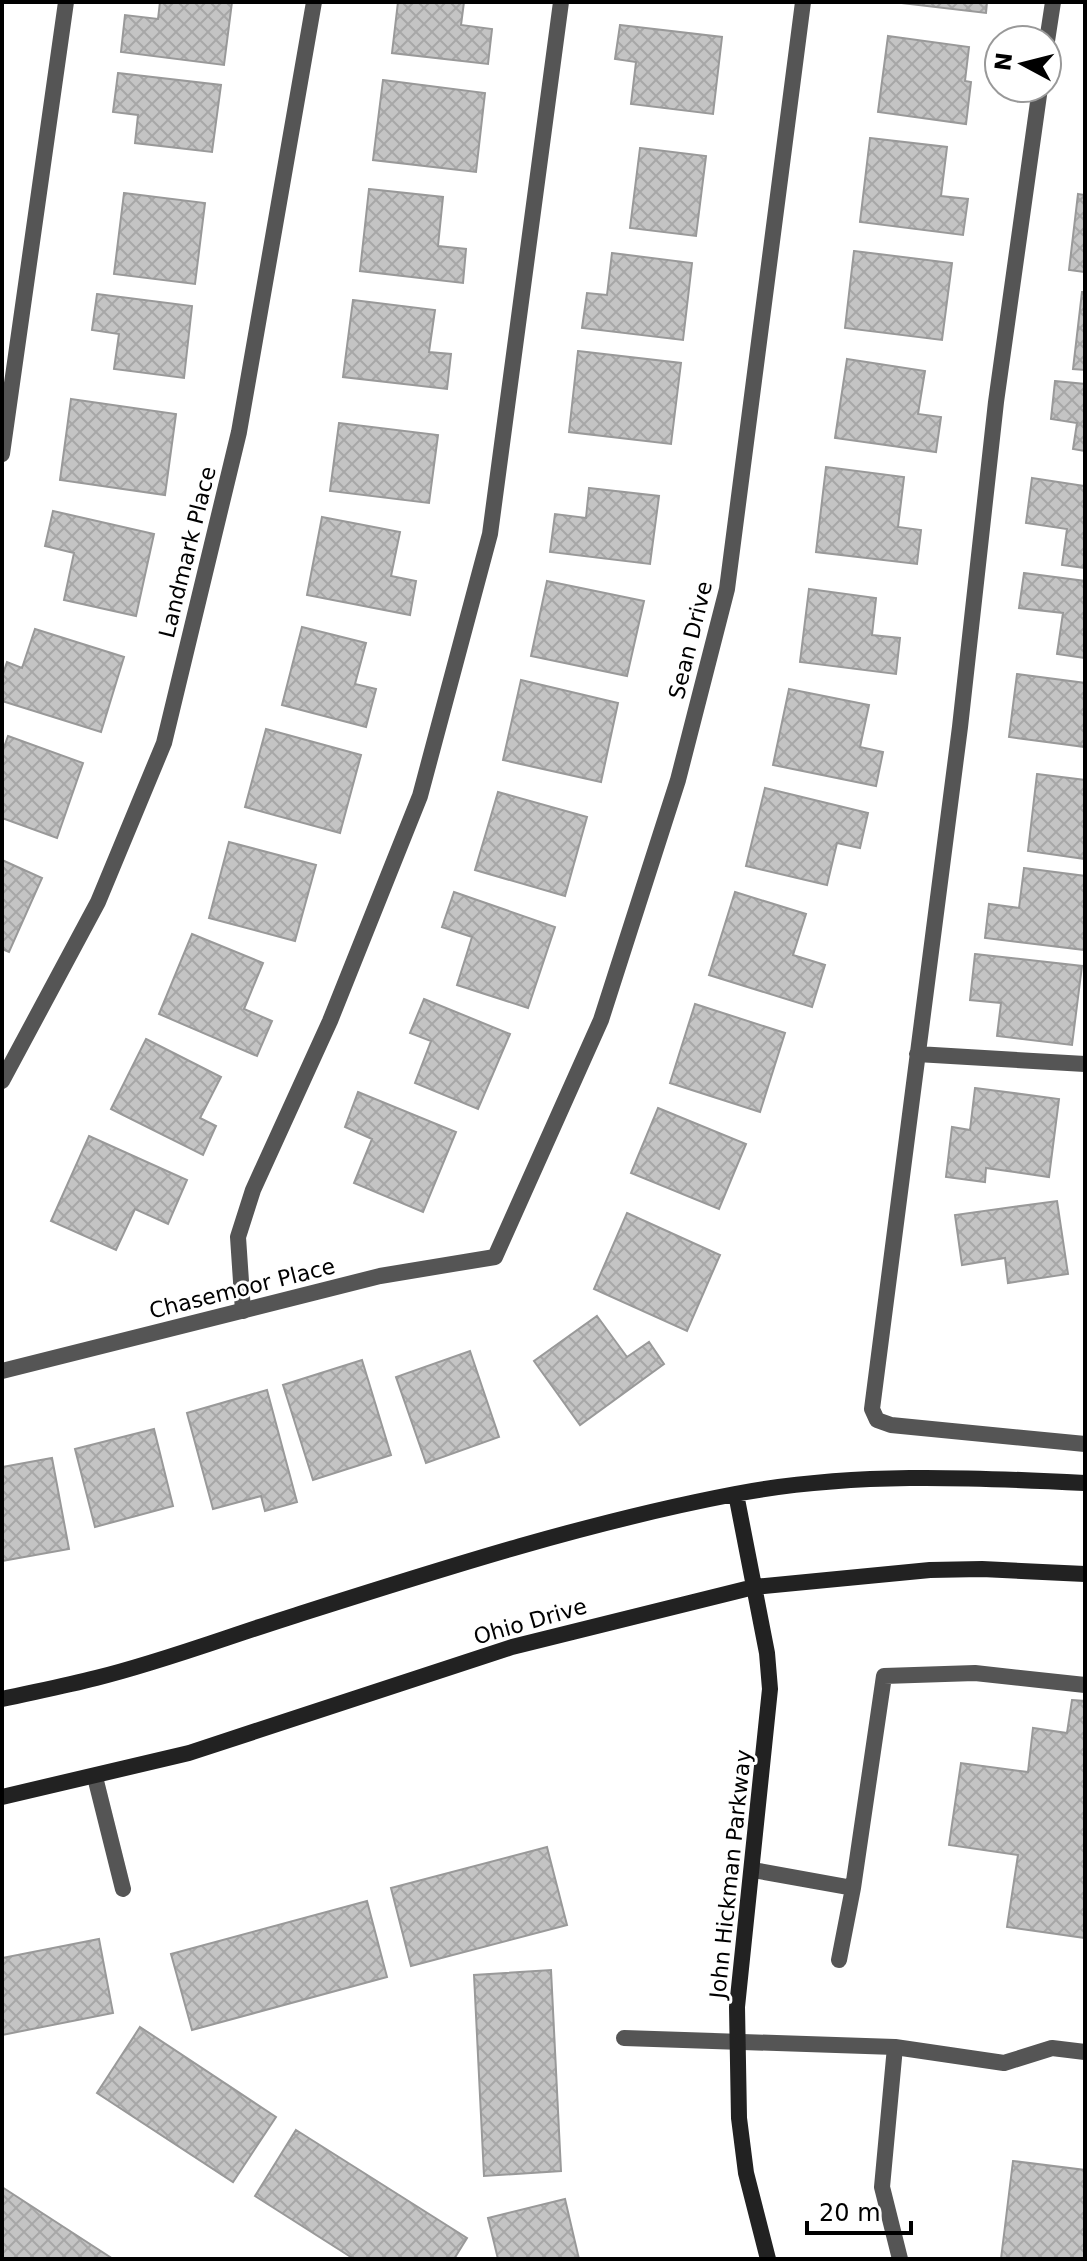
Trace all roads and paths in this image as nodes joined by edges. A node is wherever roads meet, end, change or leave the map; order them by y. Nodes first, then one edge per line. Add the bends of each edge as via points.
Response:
1 (66, 2) edge
2 (314, 2) edge
3 (561, 2) edge
4 (803, 2) edge
5 (1053, 2) edge
6 (1050, 24) edge
7 (1038, 104) edge
8 (2, 454) edge
9 (917, 1054) junction
10 (1085, 1064) edge
11 (2, 1081) edge
12 (495, 1257) joint
13 (243, 1311) junction
14 (2, 1371) edge
15 (1085, 1444) edge
16 (1085, 1483) edge
17 (736, 1494) junction
18 (1085, 1574) edge
19 (754, 1587) junction
20 (1085, 1685) edge
21 (2, 1699) edge
22 (95, 1777) junction
23 (2, 1797) edge
24 (753, 1870) junction
25 (853, 1888) junction
26 (123, 1889) dead end
27 (839, 1960) dead end
28 (624, 2038) dead end
29 (739, 2041) junction
30 (895, 2047) junction
31 (1085, 2052) edge
32 (768, 2259) edge
33 (900, 2259) edge

1 - 8 street
2 - 11 street, Landmark Place via 239,432 164,743 98,902
3 - 13 street via 490,534 420,796 330,1021 253,1190 238,1237
4 - 12 street, Sean Drive via 727,589 678,780 601,1020
5 - 6 street
7 - 9 street
9 - 10 street
9 - 15 street via 872,1409 877,1420 891,1425
12 - 13 street, Chasemoor Place via 380,1276
13 - 14 street, Chasemoor Place
16 - 17 main road via 883,1479
17 - 19 main road, John Hickman Parkway
17 - 21 main road via 578,1529 99,1677
18 - 19 main road, Ohio Drive via 930,1570
19 - 22 main road, Ohio Drive via 512,1647 189,1753
19 - 24 main road, John Hickman Parkway via 770,1689
20 - 25 street via 975,1673 884,1676
22 - 23 main road, Ohio Drive
22 - 26 street
24 - 25 street
24 - 29 main road, John Hickman Parkway via 737,2007
25 - 27 street
28 - 29 street
29 - 30 street
29 - 32 main road, John Hickman Parkway via 739,2118 746,2173
30 - 31 street via 1004,2063 1052,2048
30 - 33 street via 882,2187

